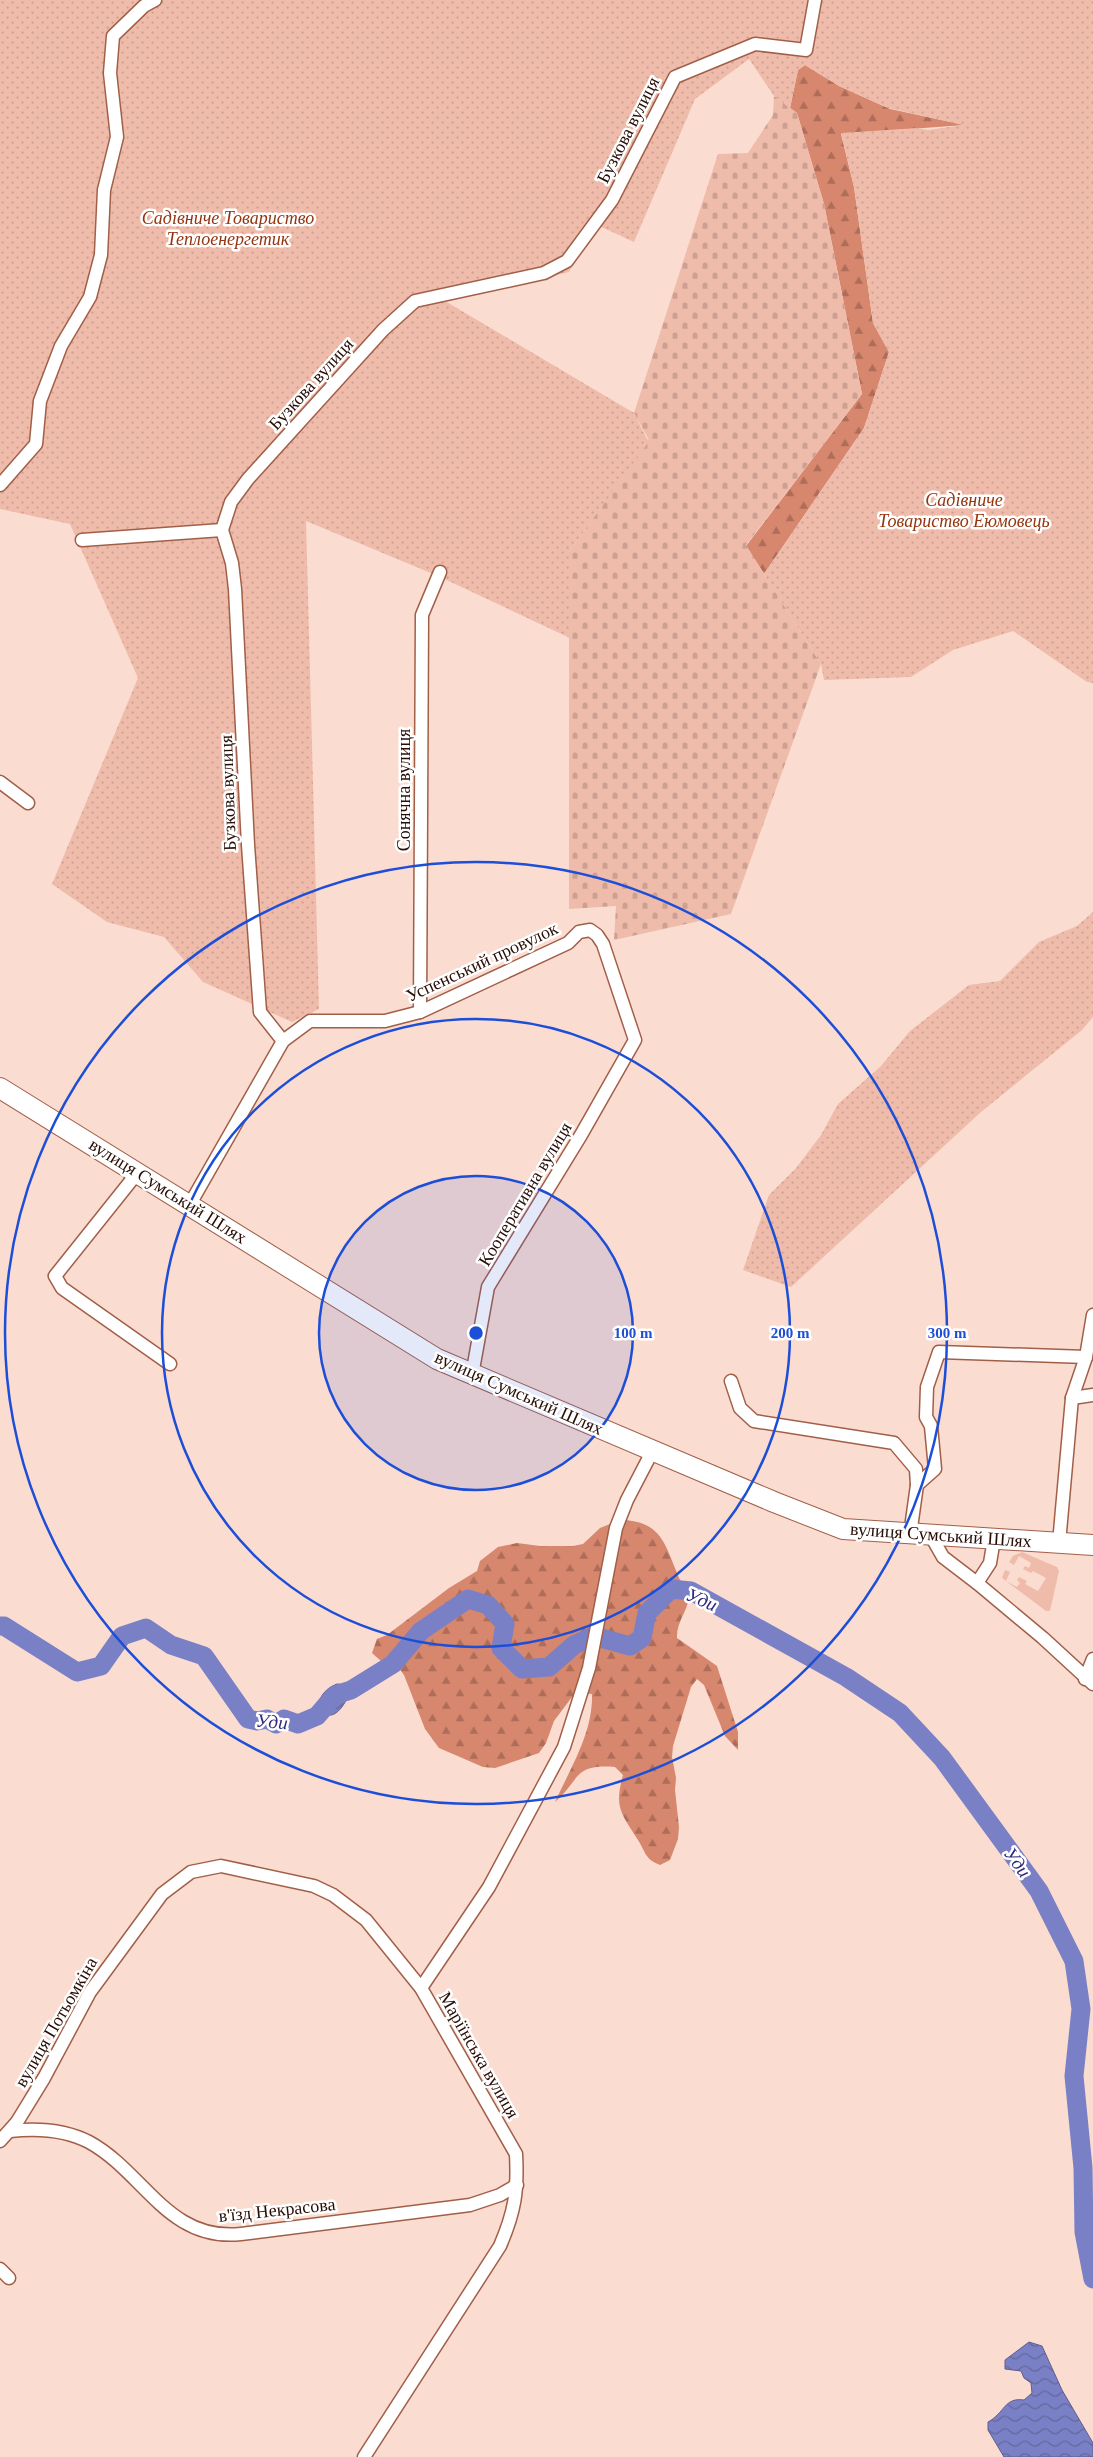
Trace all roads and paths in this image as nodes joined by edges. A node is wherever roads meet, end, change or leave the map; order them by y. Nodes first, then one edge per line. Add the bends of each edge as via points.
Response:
1 (155, 0) edge
2 (815, 0) edge
3 (0, 485) edge
4 (222, 530) junction
5 (82, 540) dead end
6 (440, 572) dead end
7 (0, 782) edge
8 (28, 803) dead end
9 (420, 1012) junction
10 (635, 1040) joint
11 (283, 1041) junction
12 (0, 1088) edge
13 (138, 1172) junction
14 (190, 1204) junction
15 (1093, 1315) edge
16 (1086, 1357) junction
17 (170, 1364) dead end
18 (472, 1375) junction
19 (730, 1381) dead end
20 (1093, 1395) edge
21 (1072, 1398) junction
22 (653, 1450) junction
23 (916, 1485) junction
24 (910, 1534) junction
25 (931, 1536) junction
26 (994, 1539) junction
27 (1059, 1543) junction
28 (1093, 1545) edge
29 (977, 1583) junction
30 (1093, 1659) edge
31 (1089, 1682) edge
32 (421, 1988) junction
33 (10, 2131) junction
34 (0, 2141) edge
35 (517, 2185) junction
36 (364, 2457) edge

1 - 3 street via 144,6 113,36 110,73 117,137 104,190 101,255 90,297 61,346 40,400 36,444
2 - 4 street, Бузкова вулиця via 806,50 755,44 675,76 612,200 567,262 544,273 415,301 382,330 248,479 231,502
4 - 5 street
4 - 11 street, Бузкова вулиця via 232,563 235,589 260,1012
6 - 9 street, Сонячна вулиця via 422,615
7 - 8 street
9 - 10 street, Успенський провулок via 568,943 579,932 590,930 603,944
9 - 11 street, Успенський провулок via 385,1021 310,1021
10 - 18 street, Кооперативна вулиця via 488,1287
11 - 14 street
12 - 13 main road, вулиця Сумський Шлях
13 - 14 main road, вулиця Сумський Шлях
13 - 17 street via 56,1276 62,1288
14 - 18 main road, вулиця Сумський Шлях via 437,1359
15 - 16 street
16 - 21 street
16 - 23 street via 939,1352 928,1387 926,1418 931,1426 935,1469
18 - 22 main road, вулиця Сумський Шлях
19 - 23 street via 740,1408 754,1421 894,1443 916,1469
20 - 21 street
21 - 27 street
22 - 24 main road, вулиця Сумський Шлях via 843,1529
22 - 32 street, Маріїнська вулиця via 620,1516 589,1668 564,1747 489,1887
23 - 24 street
24 - 25 main road, вулиця Сумський Шлях
25 - 26 main road, вулиця Сумський Шлях
25 - 29 street via 944,1557
26 - 27 main road, вулиця Сумський Шлях
26 - 29 street via 990,1563
27 - 28 main road, вулиця Сумський Шлях
29 - 31 street via 1043,1638
30 - 31 street
32 - 33 street, вулиця Потьомкіна via 366,1920 333,1894 314,1886 231,1867 201,1869 183,1877 162,1894 134,1931 90,1992 44,2078
32 - 35 street, Маріїнська вулиця via 516,2154
33 - 34 street, вулиця Потьомкіна
33 - 35 street, в'їзд Некрасова via 50,2130 88,2142 105,2153 180,2220 196,2230 214,2235 470,2205 500,2195
35 - 36 street, Маріїнська вулиця via 512,2219 500,2246

